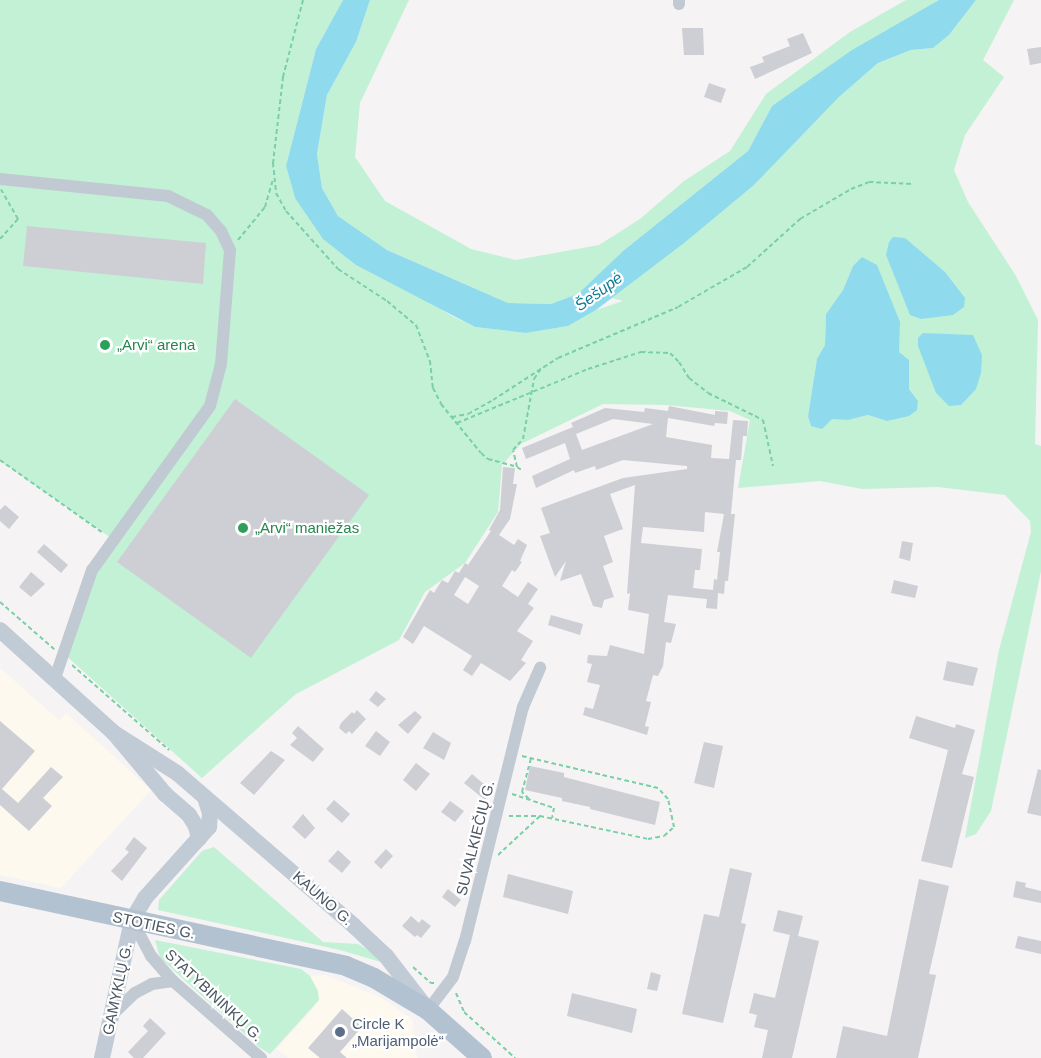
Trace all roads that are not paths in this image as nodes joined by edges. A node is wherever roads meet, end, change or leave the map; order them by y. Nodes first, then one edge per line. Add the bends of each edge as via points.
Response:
1 (0, 179) edge
2 (0, 630) edge
3 (540, 668) dead end
4 (55, 678) junction
5 (114, 733) junction
6 (205, 798) junction
7 (199, 839) junction
8 (0, 891) edge
9 (132, 920) junction
10 (309, 957) joint
11 (173, 981) junction
12 (428, 1010) junction
13 (112, 1015) junction
14 (102, 1058) edge
15 (261, 1058) edge
16 (482, 1058) edge

1 - 4 street via 168,196 207,215 230,250 221,364 210,406 92,570
2 - 4 main road, KAUNO G.
3 - 12 street, SUVALKIEČIŲ G. via 523,707 459,959 448,986
4 - 5 main road, KAUNO G.
5 - 6 main road, KAUNO G. via 177,773
5 - 7 main road, KAUNO G. via 165,795 189,815
6 - 7 main road via 209,827
6 - 12 main road, KAUNO G. via 386,956
7 - 9 main road via 145,898
8 - 9 main road, STOTIES G.
9 - 10 main road, STOTIES G.
9 - 11 street, STATYBININKŲ G. via 151,956
9 - 13 main road, GAMYKLŲ G.
10 - 12 main road, KAUNO G. via 374,978
11 - 13 street via 152,984 135,993
11 - 15 street, STATYBININKŲ G.
12 - 16 main road, KAUNO G.
13 - 14 main road, GAMYKLŲ G.

